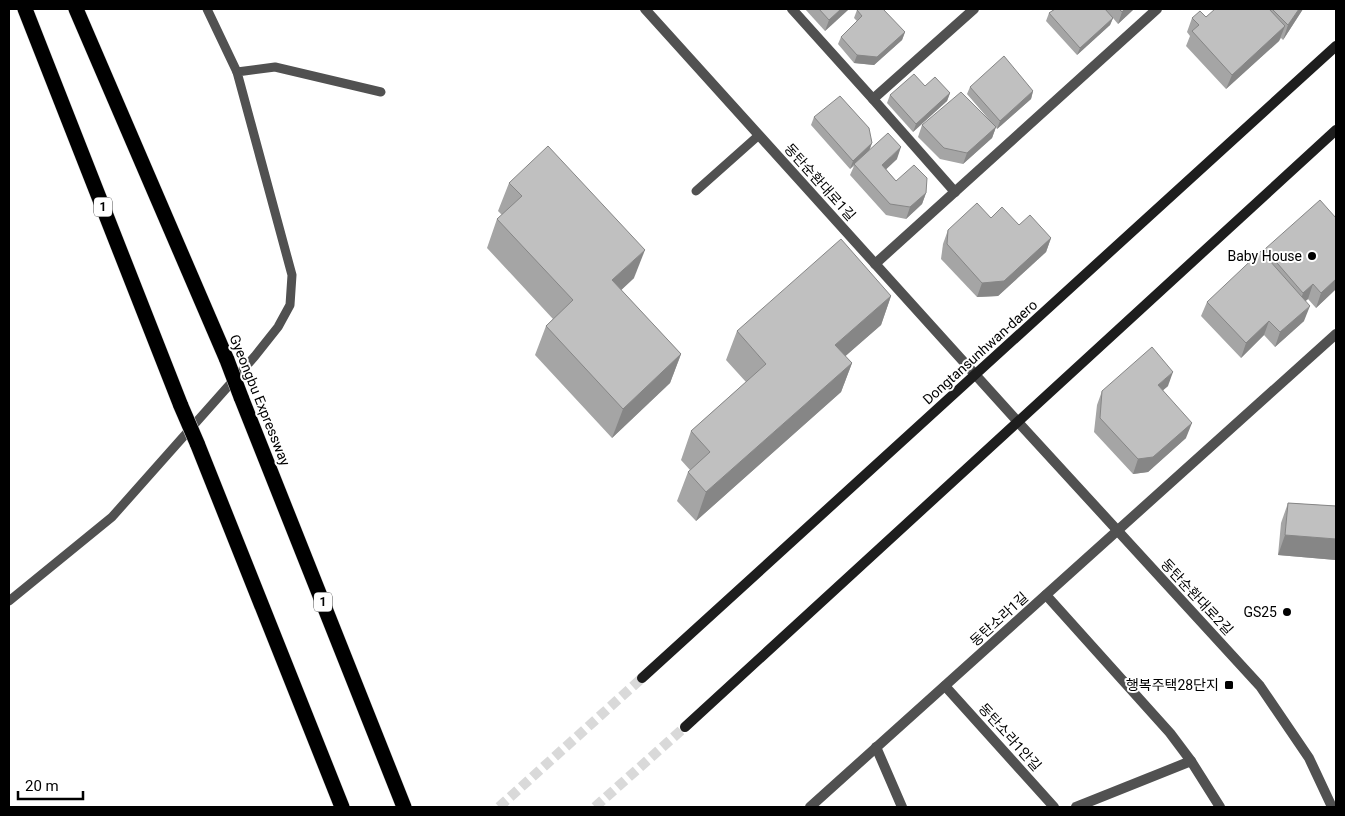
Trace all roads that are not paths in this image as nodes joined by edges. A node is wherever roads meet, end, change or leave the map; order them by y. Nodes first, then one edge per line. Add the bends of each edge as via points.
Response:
1 (25, 9) edge
2 (76, 9) edge
3 (207, 9) edge
4 (645, 9) edge
5 (792, 9) edge
6 (974, 9) edge
7 (1157, 9) edge
8 (1336, 46) edge
9 (237, 72) junction
10 (381, 92) dead end
11 (873, 98) junction
12 (1336, 130) edge
13 (759, 135) junction
14 (696, 192) dead end
15 (955, 192) junction
16 (875, 264) junction
17 (1336, 334) edge
18 (975, 374) junction
19 (1018, 422) junction
20 (1117, 531) junction
21 (1046, 595) junction
22 (9, 601) edge
23 (642, 678) tunnel mouth
24 (945, 686) junction
25 (685, 727) tunnel mouth
26 (876, 748) junction
27 (1191, 761) junction
28 (342, 807) edge
29 (404, 807) edge
30 (810, 807) edge
31 (902, 807) edge
32 (1054, 807) edge
33 (1076, 807) edge
34 (1220, 807) edge
35 (1332, 807) edge

1 - 28 highway, 1, bridge via 180,406
2 - 29 highway, Gyeongbu Expressway / 1, bridge via 228,360
3 - 9 lane
4 - 13 street, 동탄순환대로1길
5 - 11 street
6 - 11 street
7 - 15 street
8 - 18 main road, Dongtansunhwan-daero
9 - 10 lane via 275,66
9 - 22 lane via 292,276 290,305 278,327 255,356 112,517
11 - 15 street
12 - 19 main road
13 - 14 lane
13 - 16 street, 동탄순환대로1길
15 - 16 street
16 - 18 street, 동탄순환대로1길
17 - 20 street
18 - 19 street, 동탄순환대로1길
18 - 23 main road, Dongtansunhwan-daero
19 - 20 street, 동탄순환대로2길
19 - 25 main road
20 - 21 street
20 - 35 street, 동탄순환대로2길 via 1260,686 1309,758
21 - 24 street, 동탄소라1길
21 - 27 street, 동탄소라1길
24 - 26 street, 동탄소라1길
24 - 32 street, 동탄소라1안길
26 - 30 street, 동탄소라1길
26 - 31 street
27 - 33 street
27 - 34 street, 동탄소라1길

